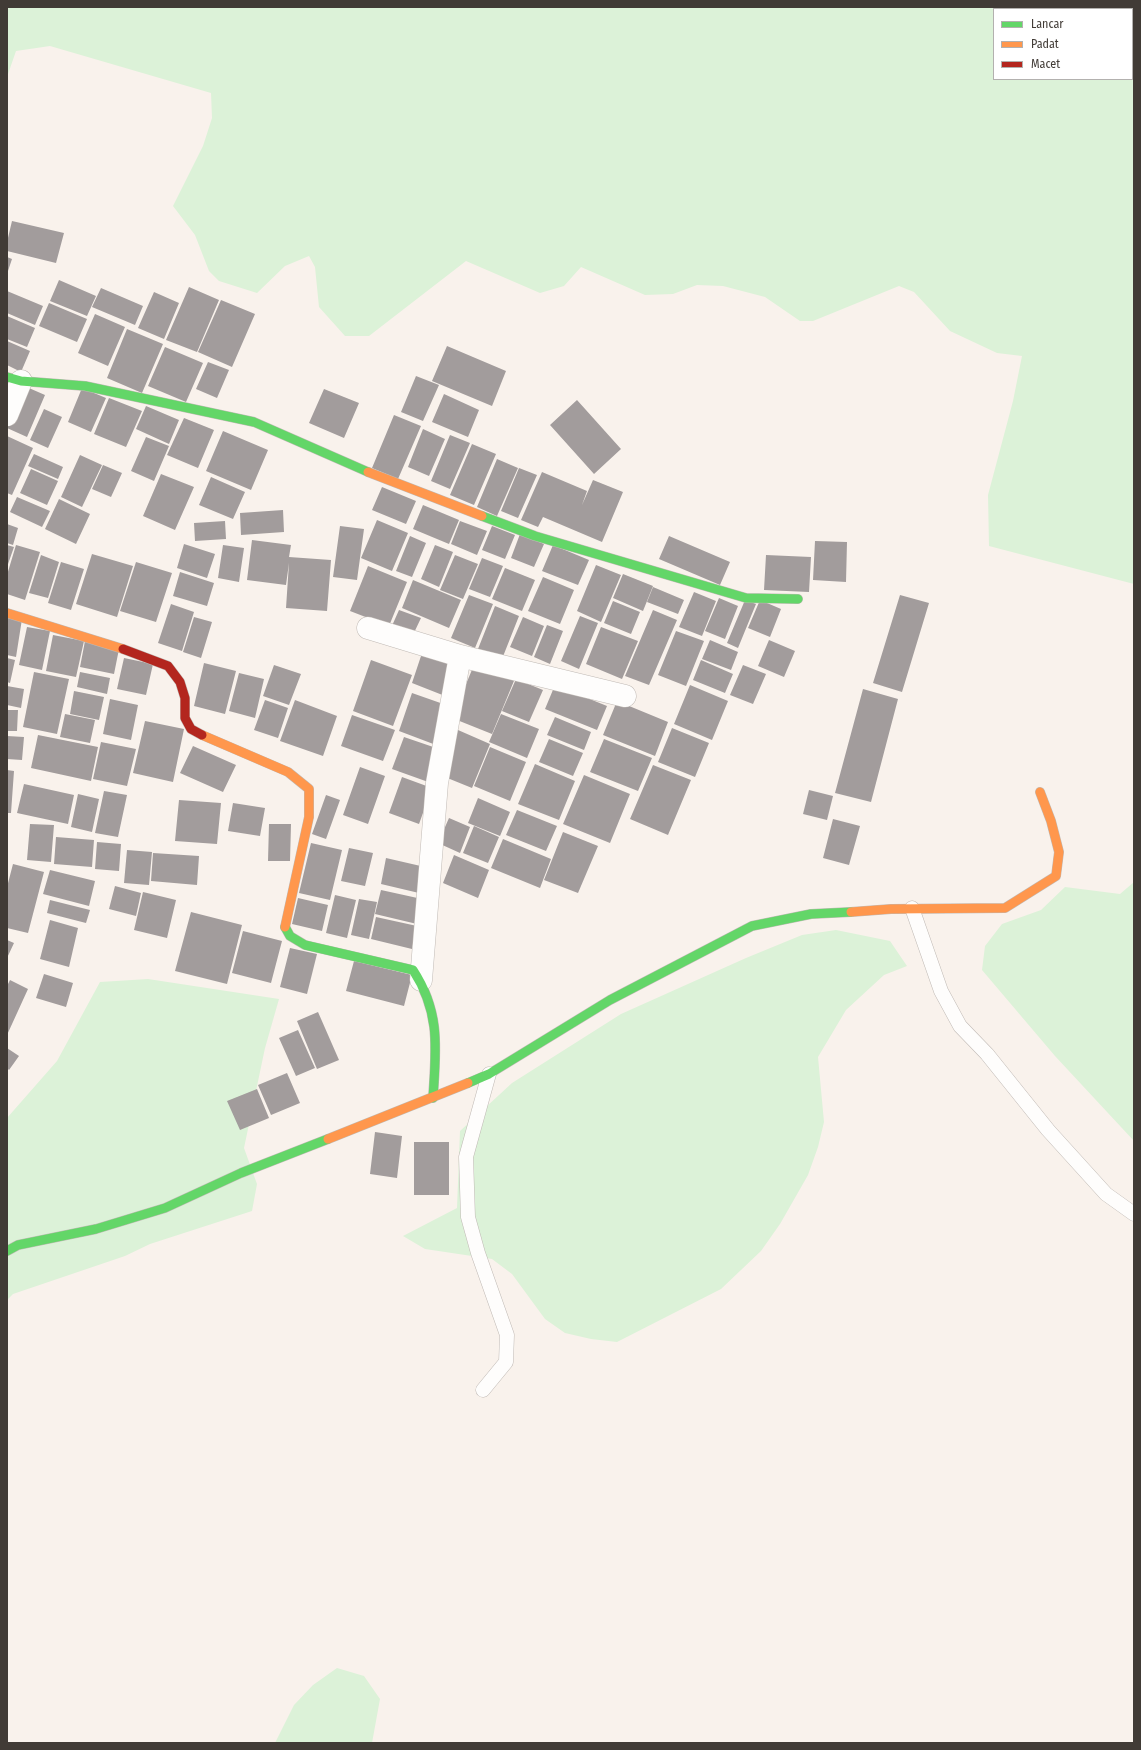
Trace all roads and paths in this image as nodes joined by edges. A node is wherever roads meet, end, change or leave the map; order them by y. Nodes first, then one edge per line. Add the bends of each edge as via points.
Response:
1 (14, 379) edge
2 (7, 415) edge
3 (798, 599) dead end
4 (7, 613) edge
5 (368, 628) dead end
6 (460, 656) junction
7 (625, 696) dead end
8 (1040, 792) dead end
9 (912, 908) junction
10 (421, 980) junction
11 (489, 1074) junction
12 (433, 1098) junction
13 (1134, 1214) edge
14 (7, 1251) edge
15 (483, 1390) dead end

1 - 2 street
1 - 3 street via 85,386 254,422 343,462 535,536 746,598
4 - 10 street via 101,640 168,666 180,682 185,698 185,718 191,729 212,741 288,772 309,789 309,817 285,928 287,934 305,945 413,970
5 - 6 street
6 - 7 street
6 - 10 street via 437,783
8 - 9 street via 1059,852 1056,876 1005,908
9 - 11 street via 811,914 752,926 610,1000
9 - 13 lane via 941,991 960,1026 987,1054 1048,1130 1106,1194
10 - 12 street via 432,1004 436,1038
11 - 12 street
11 - 15 lane via 466,1157 468,1217 507,1335 506,1362
12 - 14 street via 242,1173 165,1208 96,1229 18,1245

